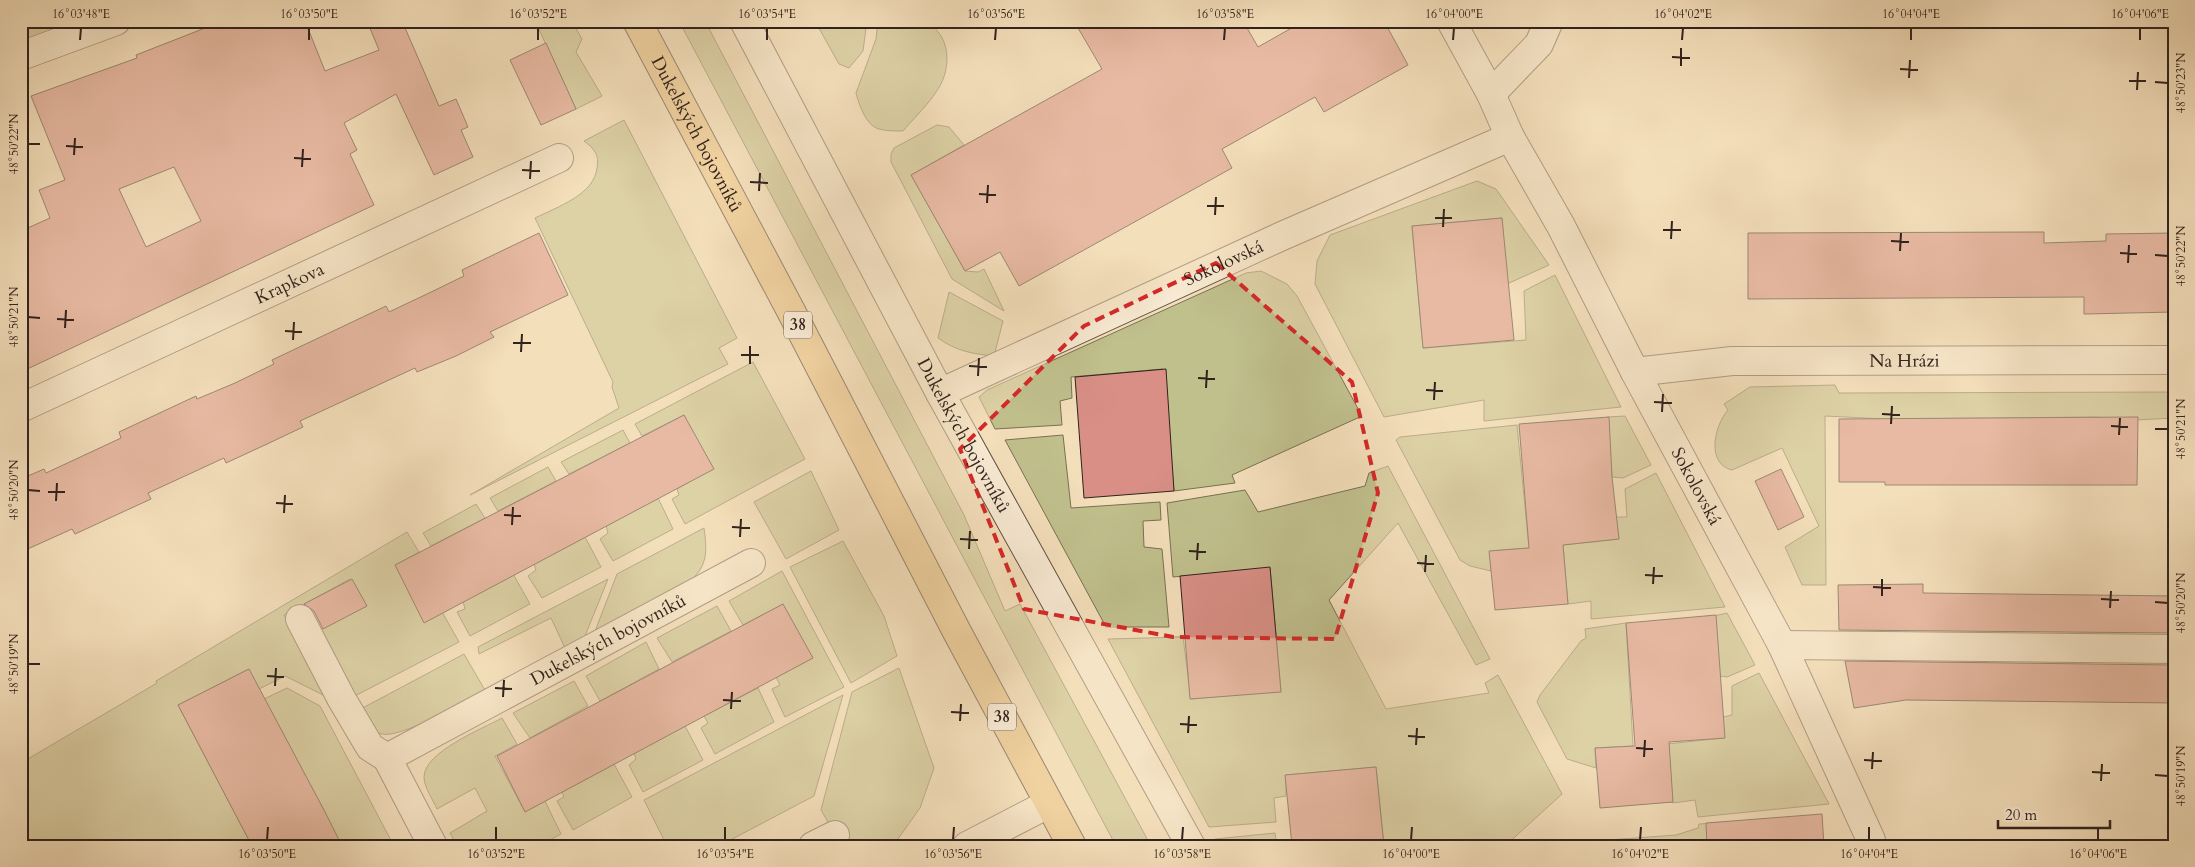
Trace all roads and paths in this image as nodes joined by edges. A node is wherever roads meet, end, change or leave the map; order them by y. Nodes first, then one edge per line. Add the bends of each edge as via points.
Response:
1 (116, 21) edge
2 (637, 21) edge
3 (744, 21) edge
4 (1451, 21) edge
5 (1549, 21) edge
6 (21, 56) edge
7 (1491, 94) junction
8 (1510, 137) junction
9 (559, 158) dead end
10 (2174, 360) edge
11 (1635, 372) junction
12 (940, 393) junction
13 (21, 408) edge
14 (751, 563) dead end
15 (300, 619) dead end
16 (1782, 645) junction
17 (2174, 648) edge
18 (387, 758) junction
19 (1048, 804) junction
20 (1871, 840) dead end
21 (433, 846) edge
22 (967, 846) edge
23 (1072, 846) edge
24 (1191, 846) edge

1 - 6 street
2 - 19 main road, Dukelských bojovníků / 38
3 - 12 street, Dukelských bojovníků
4 - 7 street, Sokolovská
5 - 7 street via 1539,44
7 - 8 street, Sokolovská
8 - 11 street, Sokolovská via 1561,226
8 - 12 street, Sokolovská via 1282,236
9 - 13 street, Krapkova
10 - 11 street, Na Hrázi via 1732,361
11 - 16 street, Sokolovská
12 - 24 street, Dukelských bojovníků
14 - 18 street, Dukelských bojovníků
15 - 18 street via 370,747
16 - 17 street
16 - 20 street, Sokolovská
18 - 21 street
19 - 22 street
19 - 23 main road, Dukelských bojovníků / 38

